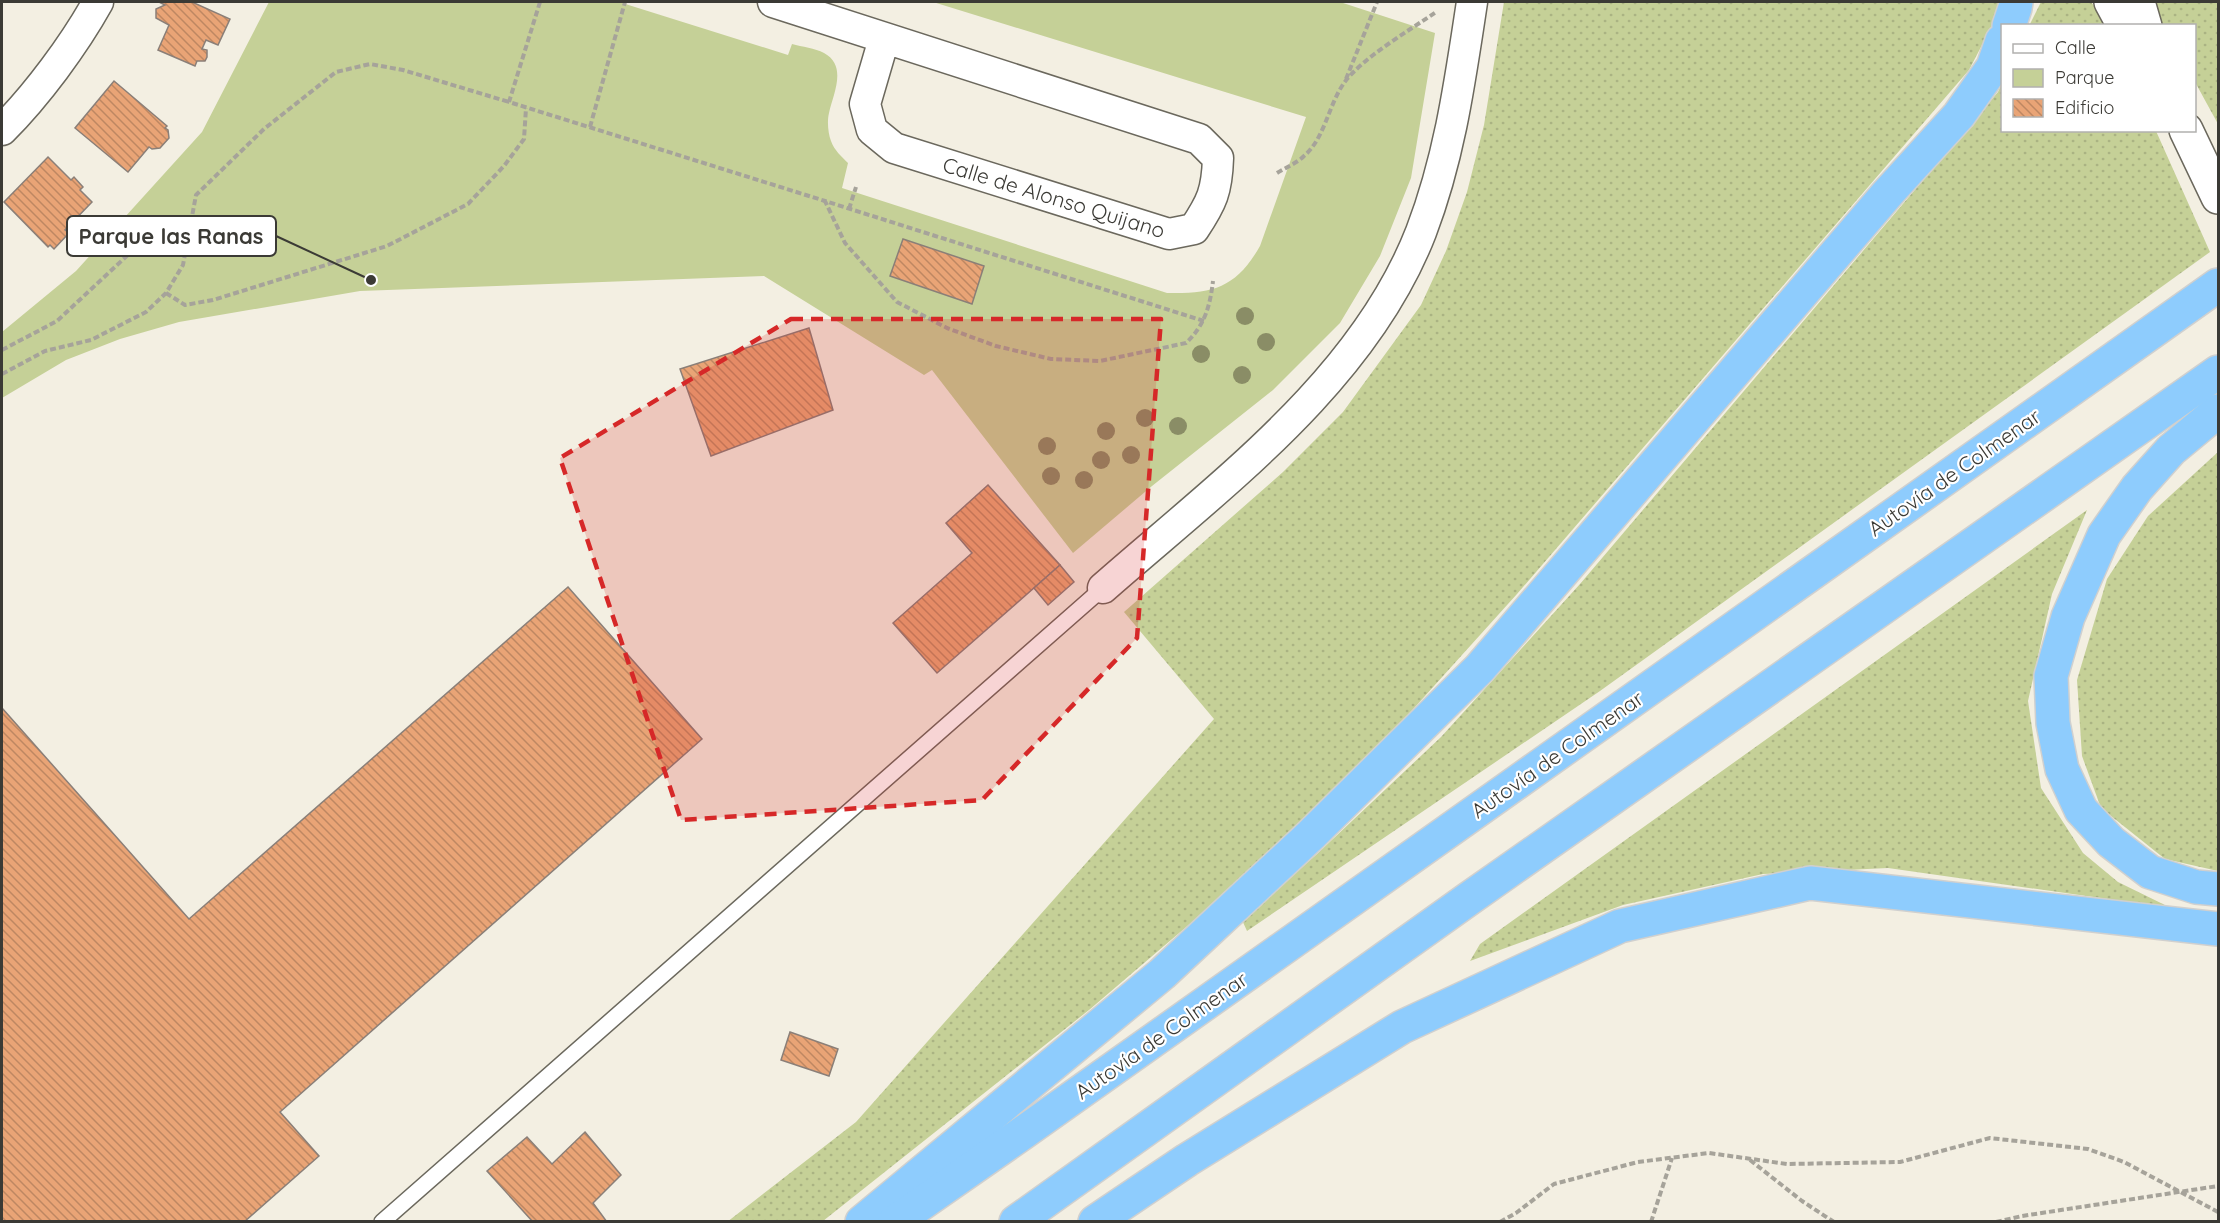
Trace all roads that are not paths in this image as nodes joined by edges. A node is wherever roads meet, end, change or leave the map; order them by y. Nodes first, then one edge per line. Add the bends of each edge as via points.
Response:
1 (98, 2) edge
2 (773, 2) edge
3 (1472, 2) edge
4 (2016, 2) edge
5 (2110, 2) edge
6 (2138, 2) edge
7 (2010, 24) edge
8 (2123, 24) edge
9 (2144, 24) edge
10 (884, 39) junction
11 (2001, 44) edge
12 (2, 130) edge
13 (2187, 132) edge
14 (2218, 197) edge
15 (2218, 285) edge
16 (2218, 372) edge
17 (2218, 411) edge
18 (1103, 588) joint
19 (2218, 889) edge
20 (2218, 929) edge
21 (382, 1221) edge
22 (862, 1221) edge
23 (895, 1221) edge
24 (1016, 1221) edge
25 (1095, 1221) edge

1 - 12 street via 46,77
2 - 10 street, Calle de Alonso Quijano
3 - 18 street via 1453,124 1436,189 1420,234 1365,335 1334,376 1279,433
4 - 7 highway
5 - 8 street
6 - 9 street
10 - 10 street, Calle de Alonso Quijano via 865,104 872,130 894,148 1169,234 1194,229 1210,206 1218,158 1199,139
11 - 22 highway via 1993,67 1959,115 1480,668 1311,835 1162,974
13 - 14 street
15 - 23 highway, Autovía de Colmenar
16 - 24 highway
17 - 19 highway via 2171,450 2137,488 2104,535 2068,616 2051,676 2053,723 2062,769 2081,810 2111,842 2150,872 2196,887
18 - 21 lane
20 - 25 highway via 1810,883 1620,926 1402,1027

